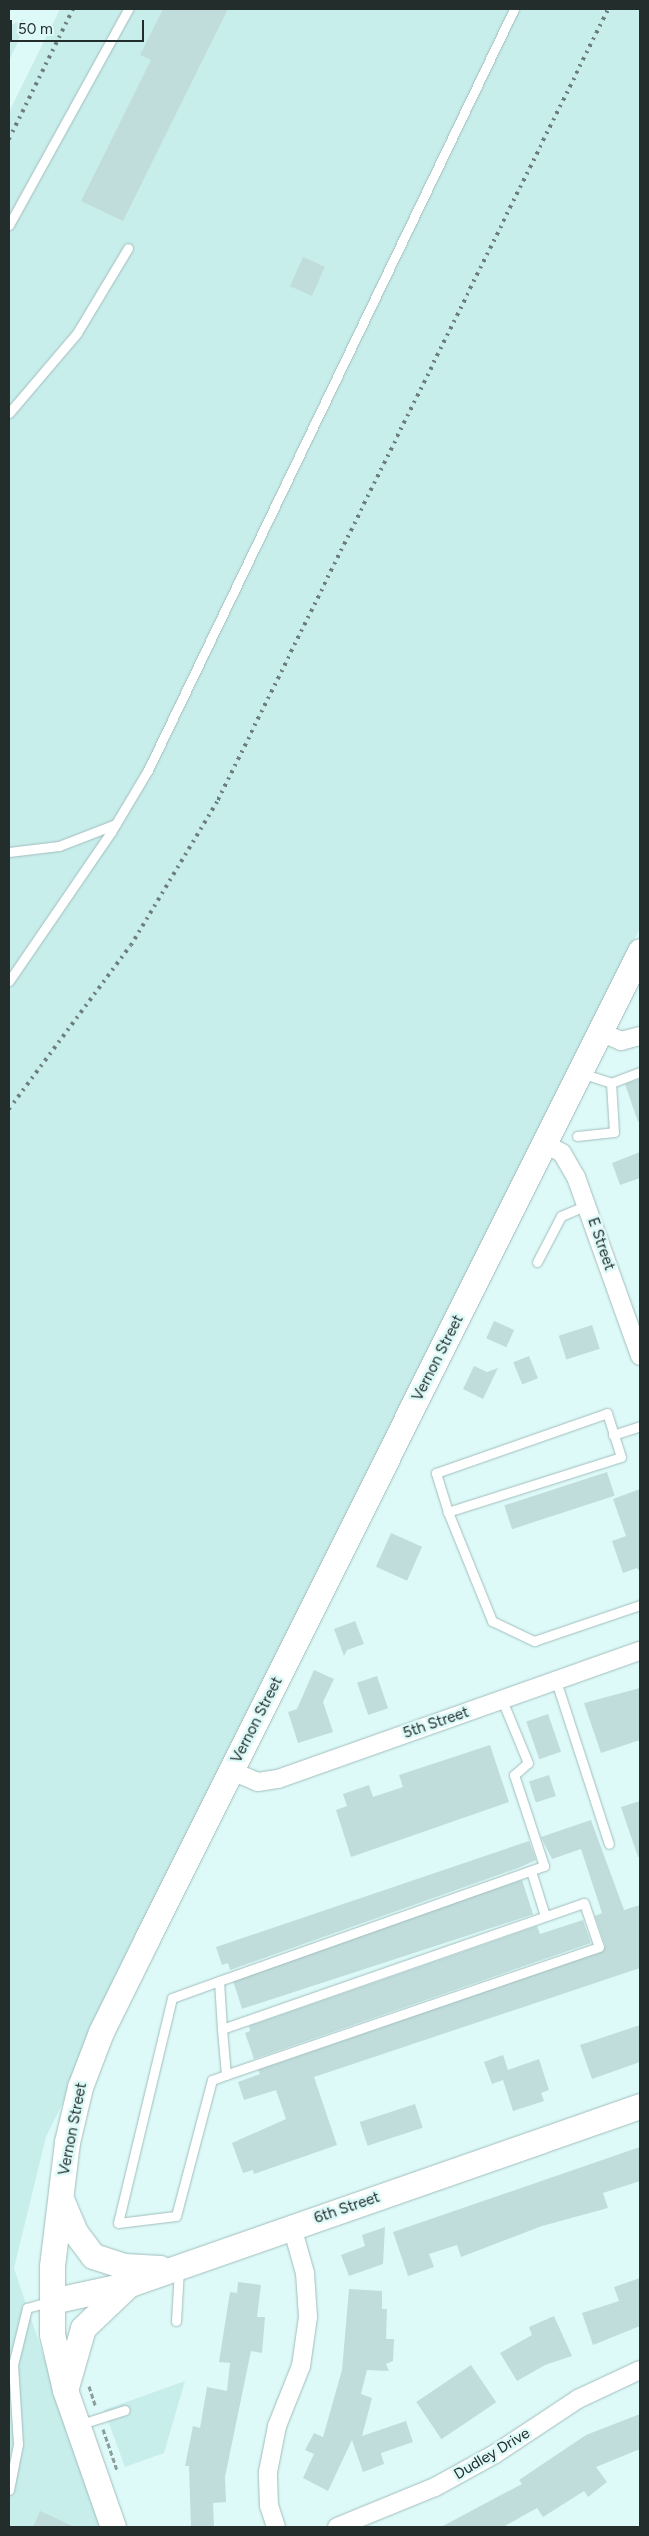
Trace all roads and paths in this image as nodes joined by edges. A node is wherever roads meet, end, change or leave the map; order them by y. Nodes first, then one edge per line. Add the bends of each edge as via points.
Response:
1 (128, 9) edge
2 (514, 9) edge
3 (9, 225) edge
4 (128, 248) dead end
5 (9, 413) edge
6 (116, 824) junction
7 (9, 852) edge
8 (640, 951) edge
9 (9, 981) edge
10 (601, 1032) junction
11 (640, 1036) edge
12 (640, 1072) edge
13 (581, 1073) junction
14 (611, 1083) junction
15 (577, 1136) dead end
16 (545, 1144) junction
17 (587, 1205) junction
18 (537, 1262) dead end
19 (640, 1356) edge
20 (640, 1426) edge
21 (613, 1435) junction
22 (448, 1512) junction
23 (640, 1605) edge
24 (640, 1651) edge
25 (556, 1681) junction
26 (502, 1700) junction
27 (232, 1771) junction
28 (609, 1844) dead end
29 (532, 1870) junction
30 (545, 1916) junction
31 (219, 1981) junction
32 (222, 2029) junction
33 (226, 2074) junction
34 (640, 2106) edge
35 (60, 2198) junction
36 (292, 2227) junction
37 (176, 2268) junction
38 (130, 2284) junction
39 (52, 2301) junction
40 (176, 2321) dead end
41 (640, 2370) edge
42 (14, 2384) junction
43 (76, 2385) junction
44 (9, 2394) edge
45 (125, 2410) dead end
46 (89, 2422) junction
47 (118, 2473) dead end
48 (9, 2490) edge
49 (114, 2527) edge
50 (276, 2527) edge
51 (337, 2527) edge

1 - 3 lane
2 - 6 lane via 199,666
4 - 5 lane via 77,332
6 - 7 lane via 59,846
6 - 9 lane
8 - 10 main road, Vernon Street
10 - 11 street via 621,1041
10 - 13 main road, Vernon Street
12 - 14 lane
13 - 14 lane
13 - 16 main road, Vernon Street
14 - 15 lane via 614,1132
16 - 17 street, E Street via 568,1161
16 - 27 main road, Vernon Street
17 - 18 lane via 560,1216
17 - 19 street, E Street
20 - 21 lane
21 - 22 lane via 621,1457
21 - 22 lane via 607,1412 436,1473
22 - 23 lane via 492,1621 534,1641
24 - 25 street, 5th Street
25 - 26 street, 5th Street
25 - 28 lane
26 - 27 street, 5th Street via 273,1780 258,1782
26 - 29 lane via 528,1763 514,1774 544,1866
27 - 35 main road, Vernon Street via 102,2032 80,2087
29 - 30 lane
29 - 31 lane
30 - 32 lane
30 - 33 lane via 584,1902 599,1947
31 - 32 lane
31 - 33 lane via 172,1998 118,2223 176,2216 212,2080
32 - 33 lane
34 - 36 main road, 6th Street
35 - 37 main road via 75,2232 93,2256 124,2266
35 - 39 main road, Vernon Street
36 - 37 main road, 6th Street
36 - 50 street via 305,2273 308,2317 301,2366 276,2426 268,2472 269,2506
37 - 38 main road, 6th Street
37 - 40 lane
38 - 39 main road, 6th Street
38 - 43 main road via 83,2328
39 - 42 lane via 27,2308 13,2365
39 - 43 main road, Vernon Street via 52,2334
41 - 51 street, Dudley Drive via 578,2399 495,2454 435,2487
42 - 44 lane
42 - 48 lane via 18,2444
43 - 46 main road, Vernon Street
43 - 46 path
45 - 46 lane
46 - 47 path
46 - 49 main road, Vernon Street

